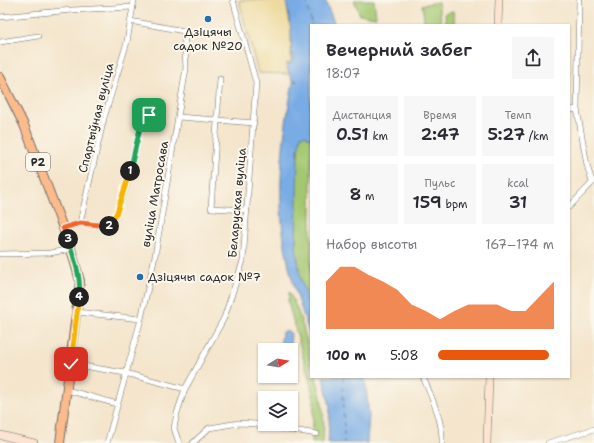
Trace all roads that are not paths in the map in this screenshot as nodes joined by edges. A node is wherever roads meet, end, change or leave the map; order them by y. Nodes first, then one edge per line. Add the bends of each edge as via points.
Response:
1 (134, 0) edge
2 (233, 0) edge
3 (499, 0) edge
4 (579, 0) edge
5 (133, 6) junction
6 (0, 17) edge
7 (130, 21) junction
8 (498, 24) edge
9 (38, 36) dead end
10 (0, 42) edge
11 (0, 77) edge
12 (220, 79) dead end
13 (577, 109) junction
14 (570, 110) edge
15 (149, 115) dead end
16 (178, 117) junction
17 (217, 120) junction
18 (254, 124) junction
19 (593, 182) edge
20 (570, 206) edge
21 (247, 210) junction
22 (80, 223) junction
23 (63, 228) junction
24 (71, 249) junction
25 (0, 254) edge
26 (77, 312) junction
27 (140, 319) junction
28 (71, 364) junction
29 (125, 373) junction
30 (424, 378) edge
31 (489, 378) edge
32 (185, 389) junction
33 (67, 390) junction
34 (117, 404) junction
35 (594, 429) edge
36 (317, 434) dead end
37 (0, 435) edge
38 (34, 443) edge
39 (60, 443) edge
40 (107, 443) edge
41 (179, 443) edge
42 (193, 443) edge
43 (442, 443) edge
44 (487, 443) edge
45 (548, 443) edge

1 - 5 street, Спартыўная вуліца
2 - 18 street, Беларуская вуліца via 255,79
3 - 8 main road
4 - 13 street
5 - 6 street
5 - 7 street, Спартыўная вуліца
7 - 16 street, вуліца Матросава via 184,31 186,68
7 - 22 street, Спартыўная вуліца via 127,42 104,118
9 - 10 street
11 - 23 main road, Р2 via 24,125
12 - 17 street
13 - 14 street
13 - 19 street via 587,166
15 - 22 street via 141,124 126,187 111,226
16 - 17 street
16 - 27 street, вуліца Матросава via 155,256
17 - 18 street
17 - 21 street via 211,208
18 - 21 street, Беларуская вуліца
19 - 20 street
21 - 32 street, Беларуская вуліца via 243,262 224,318
22 - 23 street
23 - 24 main road, Р2
24 - 25 street via 50,254
24 - 26 main road, Р2 via 80,281
26 - 27 street
26 - 28 main road, Р2
27 - 29 street, вуліца Матросава
28 - 29 street
28 - 33 main road, Р2
29 - 32 street
29 - 34 street, вуліца Матросава
30 - 43 street via 443,433
31 - 44 main road
32 - 41 street, Беларуская вуліца via 174,428
33 - 34 street
33 - 39 main road, Р2
34 - 40 street, вуліца Матросава
35 - 45 street
36 - 42 street via 240,423 209,428
37 - 38 main road

